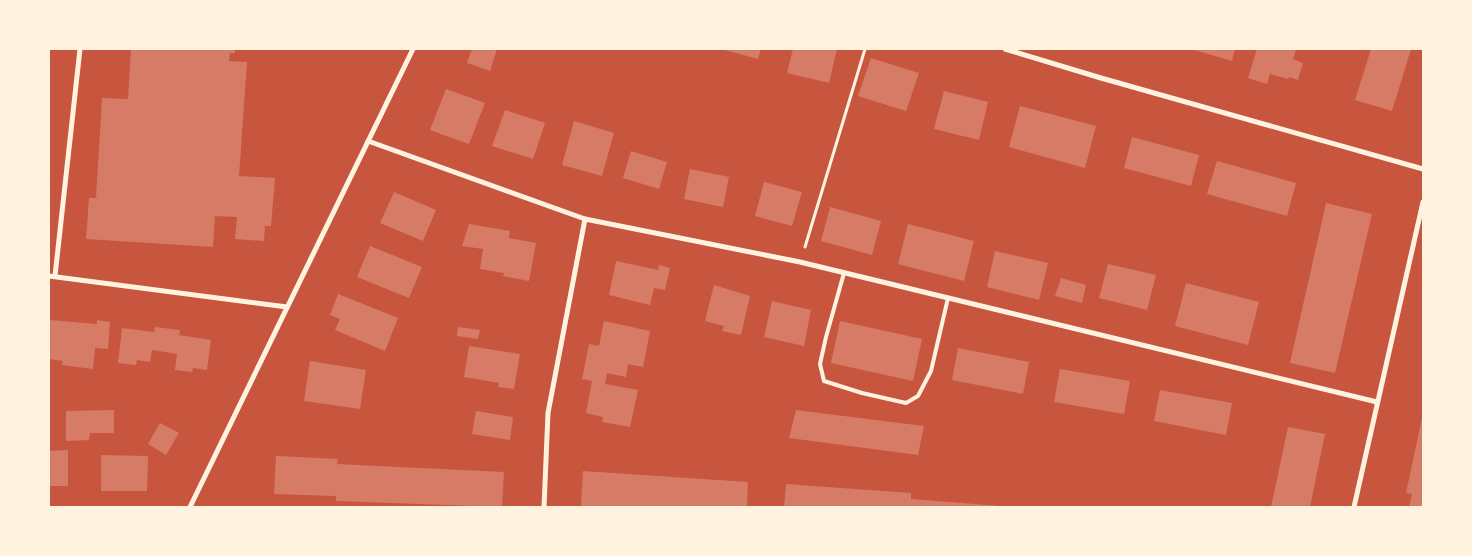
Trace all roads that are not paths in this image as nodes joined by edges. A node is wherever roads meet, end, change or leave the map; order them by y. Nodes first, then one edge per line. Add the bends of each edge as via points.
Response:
1 (80, 49) edge
2 (413, 49) edge
3 (1005, 49) edge
4 (368, 141) junction
5 (1423, 169) edge
6 (1423, 202) edge
7 (585, 219) junction
8 (844, 273) junction
9 (52, 276) edge
10 (948, 298) junction
11 (287, 308) junction
12 (1377, 402) junction
13 (190, 507) edge
14 (544, 507) edge
15 (1354, 507) edge

1 - 9 street
2 - 4 street
3 - 5 street
4 - 7 street
4 - 11 street
6 - 12 street
7 - 8 street
7 - 14 street via 548,413
8 - 10 street
8 - 10 lane via 820,364 824,381 862,394 906,403 918,396 931,371
9 - 11 street
10 - 12 street
11 - 13 street
12 - 15 street

